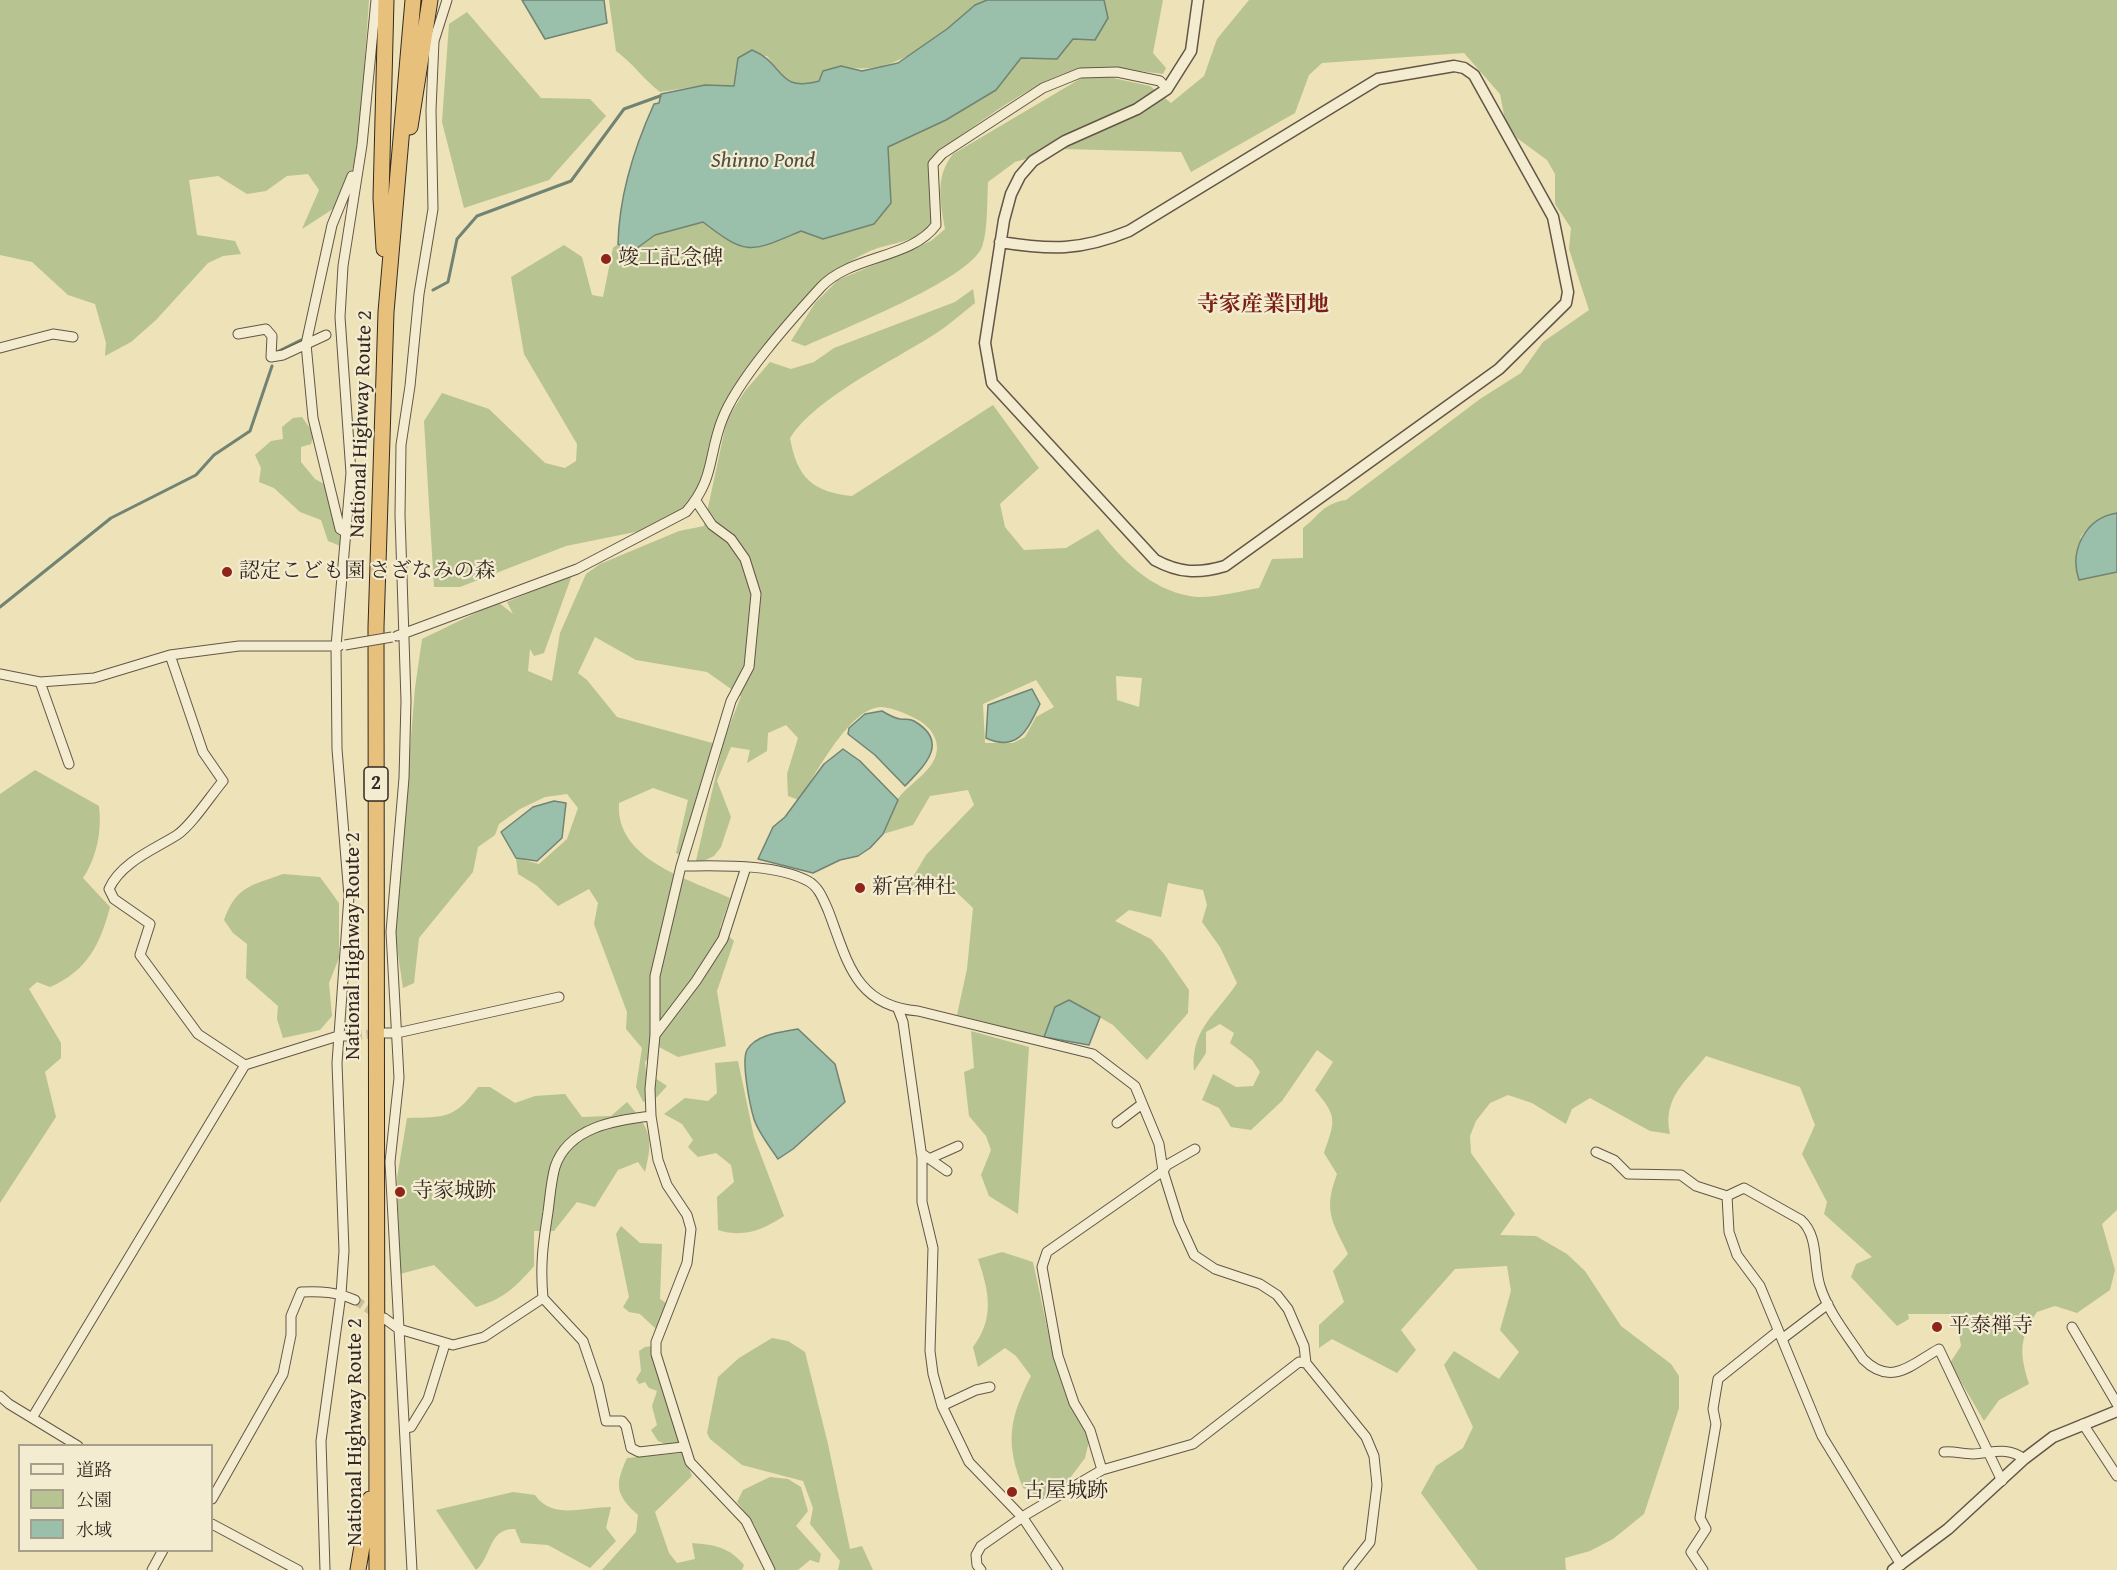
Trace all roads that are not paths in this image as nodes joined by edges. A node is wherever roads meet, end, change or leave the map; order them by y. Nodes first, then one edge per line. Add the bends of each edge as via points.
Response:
1 (376, 0) edge
2 (386, 0) edge
3 (413, 0) edge
4 (430, 0) edge
5 (447, 0) edge
6 (1198, 0) edge
7 (1167, 89) junction
8 (358, 170) junction
9 (1000, 242) junction
10 (392, 250) junction
11 (386, 312) junction
12 (238, 334) dead end
13 (326, 335) dead end
14 (73, 337) dead end
15 (306, 344) junction
16 (0, 348) edge
17 (696, 501) junction
18 (347, 533) junction
19 (403, 635) junction
20 (340, 646) junction
21 (170, 655) junction
22 (0, 674) edge
23 (40, 682) junction
24 (69, 764) dead end
25 (681, 866) junction
26 (746, 867) junction
27 (559, 997) dead end
28 (898, 1009) junction
29 (383, 1033) tunnel mouth
30 (397, 1033) junction
31 (655, 1035) junction
32 (338, 1036) junction
33 (353, 1036) tunnel mouth
34 (245, 1065) junction
35 (1142, 1104) junction
36 (651, 1116) junction
37 (1117, 1123) dead end
38 (958, 1146) dead end
39 (1195, 1149) dead end
40 (1596, 1152) dead end
41 (921, 1153) junction
42 (931, 1158) junction
43 (947, 1171) dead end
44 (1162, 1171) junction
45 (1727, 1196) junction
46 (341, 1293) junction
47 (543, 1298) junction
48 (355, 1300) tunnel mouth
49 (1828, 1304) junction
50 (384, 1318) tunnel mouth
51 (2072, 1327) dead end
52 (399, 1329) junction
53 (1780, 1335) junction
54 (446, 1344) junction
55 (1305, 1363) junction
56 (990, 1387) dead end
57 (0, 1396) edge
58 (2117, 1404) edge
59 (942, 1406) junction
60 (2117, 1411) edge
61 (32, 1418) junction
62 (2082, 1425) junction
63 (405, 1428) junction
64 (75, 1444) edge
65 (683, 1447) junction
66 (1988, 1451) junction
67 (1944, 1452) dead end
68 (2024, 1458) junction
69 (377, 1461) junction
70 (1102, 1470) junction
71 (2117, 1476) edge
72 (2002, 1480) junction
73 (213, 1497) edge
74 (1023, 1518) junction
75 (213, 1525) edge
76 (162, 1552) edge
77 (1897, 1568) edge
78 (1350, 1569) edge
79 (152, 1570) edge
80 (298, 1570) edge
81 (325, 1570) edge
82 (358, 1570) edge
83 (377, 1570) edge
84 (384, 1570) edge
85 (412, 1570) edge
86 (770, 1570) edge
87 (981, 1570) edge
88 (1058, 1570) edge
89 (1702, 1570) edge

1 - 8 street
2 - 11 highway via 381,198
3 - 10 highway, National Highway Route 2 / 2
4 - 10 highway
5 - 19 street via 434,41 433,209 401,445
6 - 7 street via 1191,51
7 - 9 street via 1137,109 1065,141 1033,161 1011,194
7 - 17 street via 1160,81 1117,72 1080,73 1043,88 942,154 933,164 936,225 924,237 847,268 822,286 736,391 721,421 709,476
8 - 15 street via 353,173 332,225
8 - 18 street via 343,266 340,317 351,473
9 - 9 street via 985,343 992,383 1140,548 1163,565 1189,573 1225,566 1499,369 1566,303 1568,292 1553,217 1474,75 1454,66 1378,79 1129,231 1103,242 1081,248 1045,249
10 - 11 highway, National Highway Route 2 / 2
11 - 69 highway, National Highway Route 2 / 2 via 376,627
12 - 15 street via 266,329 272,336 271,357
13 - 15 street
14 - 16 street via 53,334
15 - 18 street via 313,418 340,529
17 - 19 street via 667,524 577,569
17 - 25 street via 712,525 731,539 745,559 756,594 749,667 731,701
18 - 20 street
19 - 20 street, bridge
19 - 30 street via 404,778 391,933
20 - 21 street via 239,646
20 - 32 street via 338,749 349,896
21 - 23 street via 94,678
21 - 34 street via 204,752 223,781 179,834 128,867 109,889 114,899 150,924 140,955 198,1034
22 - 23 street
23 - 24 street
25 - 26 street
25 - 31 street via 655,976
26 - 28 street via 809,881 821,894 850,973 864,988
26 - 31 street via 723,939
27 - 30 street
28 - 35 street via 1094,1054 1135,1086
28 - 41 street
29 - 30 street
30 - 52 street via 399,1078 390,1162
31 - 36 street
32 - 33 street
32 - 34 street
32 - 46 street via 344,1251
34 - 61 street
35 - 37 street
35 - 44 street via 1159,1144
36 - 47 street via 605,1123 590,1130 568,1146 556,1165 540,1263
36 - 65 street via 658,1160 691,1229 687,1263 656,1342 661,1374
38 - 42 street
39 - 44 street
40 - 45 street via 1614,1160 1628,1174 1681,1175 1695,1186
41 - 42 street
41 - 59 street via 922,1202 933,1248 930,1351
42 - 43 street
44 - 55 street via 1194,1255 1215,1269 1260,1284 1277,1295 1304,1346
44 - 70 street via 1047,1252 1042,1267 1058,1356 1074,1403 1090,1430
45 - 49 street via 1744,1188 1809,1227 1820,1288
45 - 53 street via 1729,1232 1737,1255 1760,1286
46 - 48 street
46 - 73 street via 302,1292 291,1316 283,1374
46 - 81 street via 321,1441
47 - 54 street via 484,1336
47 - 65 street via 583,1341 606,1420 622,1421 631,1448 639,1452
49 - 53 street
49 - 66 street via 1863,1359 1876,1368 1904,1371 1939,1349
50 - 52 street
51 - 58 street
52 - 54 street
52 - 63 street
53 - 77 street via 1821,1436
53 - 89 street via 1718,1379 1713,1409 1716,1424 1700,1518 1706,1529 1691,1552
54 - 63 street via 428,1399 411,1427
55 - 70 street via 1299,1362 1193,1444
55 - 78 street via 1366,1437 1374,1456 1377,1485 1370,1542
56 - 59 street
57 - 61 street
59 - 74 street via 969,1462
60 - 62 street
61 - 64 street
62 - 68 street via 2053,1437
62 - 71 street
63 - 85 street
65 - 86 street via 700,1475 746,1521
66 - 67 street
66 - 68 street via 2015,1452
66 - 72 street
68 - 72 street
69 - 82 highway
69 - 83 highway, National Highway Route 2 / 2
69 - 84 highway
70 - 74 street
72 - 77 street
74 - 87 street via 981,1546 976,1555 976,1565
74 - 88 street
75 - 80 street
76 - 79 street

